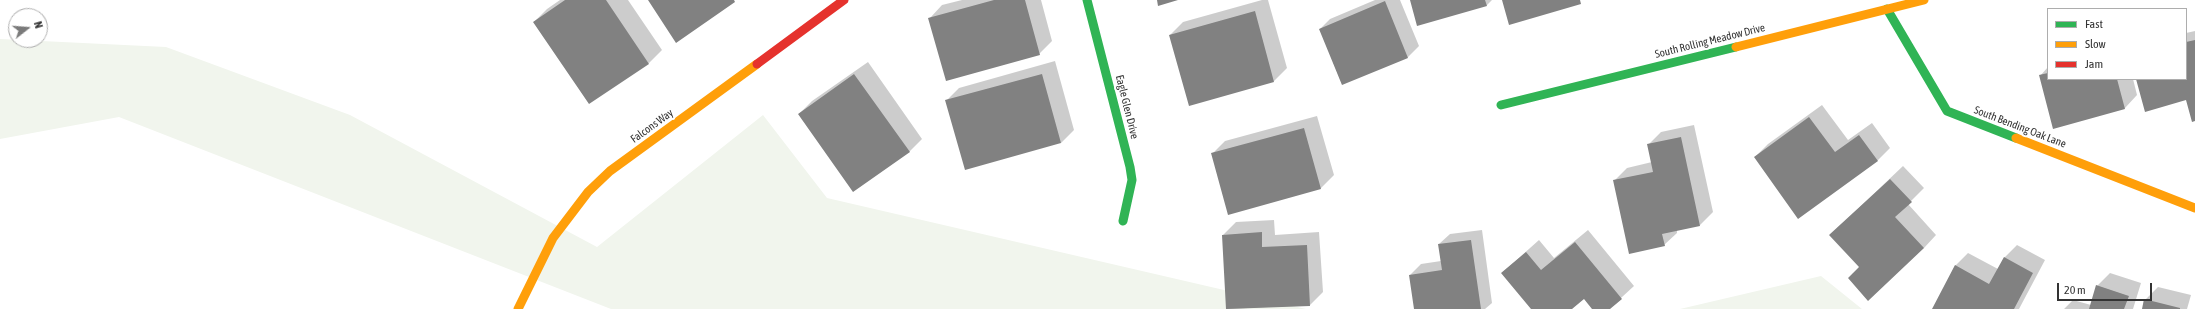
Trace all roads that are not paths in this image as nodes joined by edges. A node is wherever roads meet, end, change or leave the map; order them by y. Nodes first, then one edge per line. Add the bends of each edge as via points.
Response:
1 (844, 0) edge
2 (1087, 0) edge
3 (1924, 0) edge
4 (1887, 9) junction
5 (1501, 105) dead end
6 (2195, 208) edge
7 (1123, 221) dead end
8 (518, 309) edge

1 - 8 street, Falcons Way via 610,171 581,198 536,268
2 - 7 street, Eagle Glen Drive via 1130,167 1132,180
3 - 4 street, South Rolling Meadow Drive
4 - 5 street, South Rolling Meadow Drive
4 - 6 street, South Bending Oak Lane via 1947,111

